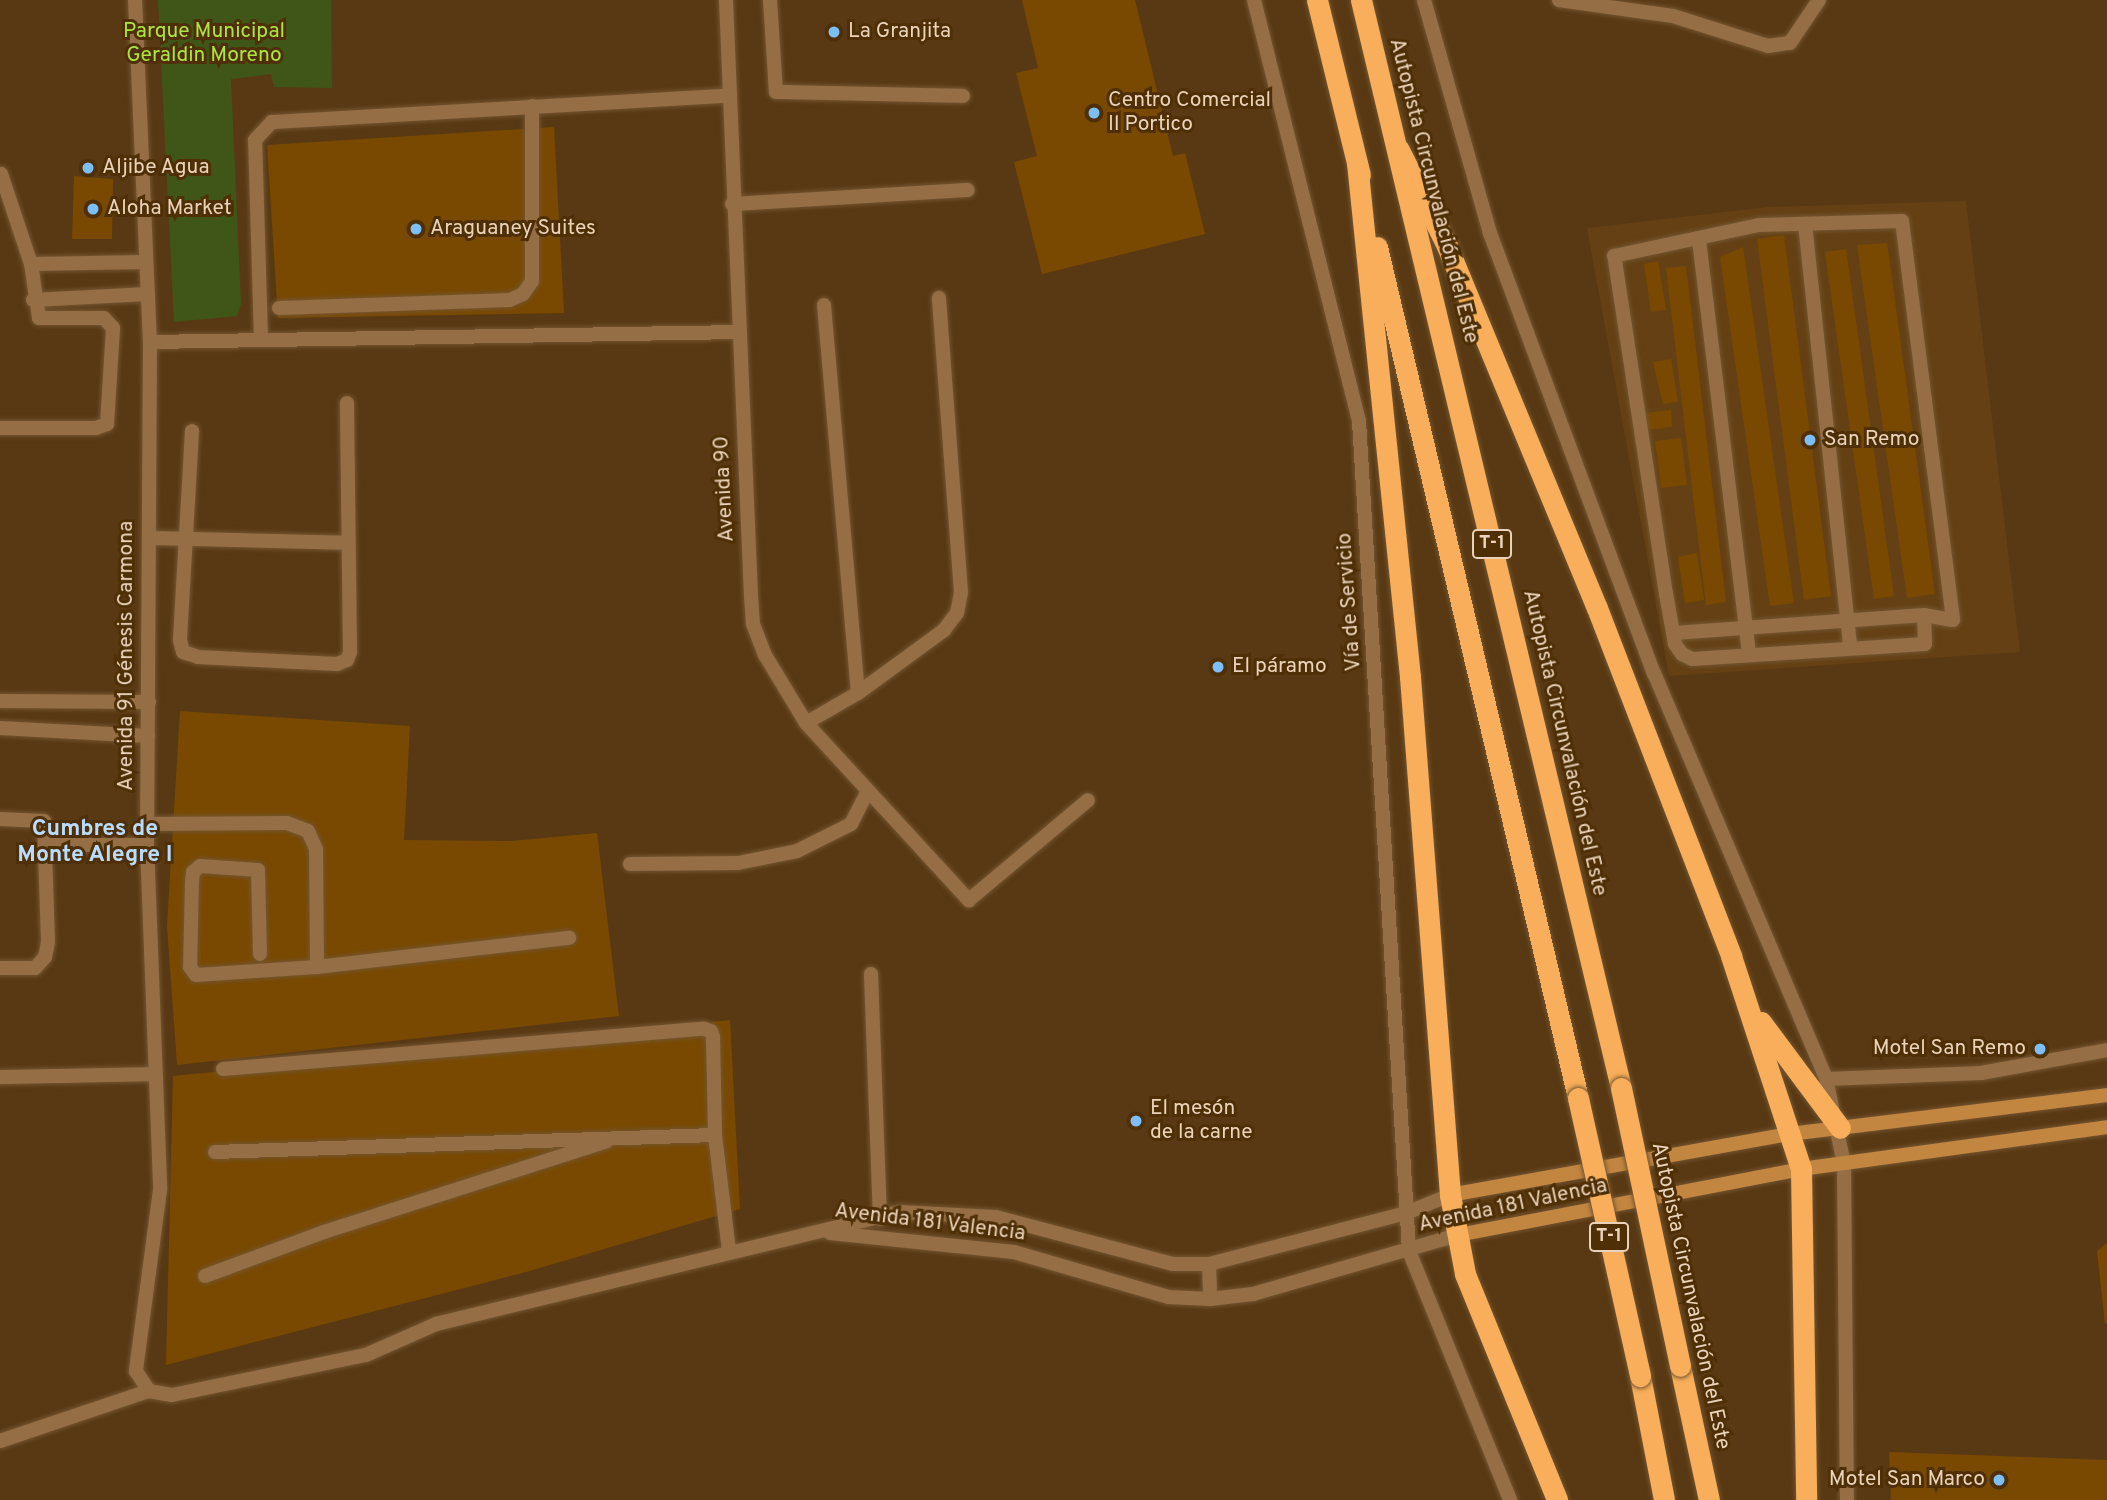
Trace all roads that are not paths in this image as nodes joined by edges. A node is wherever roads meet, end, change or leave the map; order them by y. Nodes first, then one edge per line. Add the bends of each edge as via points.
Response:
1 (135, 0) edge
2 (726, 0) edge
3 (770, 0) edge
4 (1254, 0) edge
5 (1317, 0) edge
6 (1361, 0) edge
7 (1424, 0) edge
8 (1559, 0) edge
9 (1819, 0) edge
10 (727, 96) junction
11 (963, 96) dead end
12 (532, 106) junction
13 (1399, 150) junction
14 (1357, 163) junction
15 (1, 174) edge
16 (968, 190) dead end
17 (732, 204) junction
18 (1805, 224) junction
19 (1699, 240) junction
20 (146, 262) junction
21 (31, 264) junction
22 (148, 294) junction
23 (939, 298) dead end
24 (33, 300) junction
25 (824, 304) dead end
26 (279, 308) dead end
27 (738, 332) junction
28 (261, 339) junction
29 (150, 341) junction
30 (347, 403) dead end
31 (0, 428) edge
32 (192, 431) dead end
33 (149, 538) junction
34 (188, 541) junction
35 (348, 543) junction
36 (1924, 615) junction
37 (1849, 622) junction
38 (1748, 628) junction
39 (1674, 633) junction
40 (1850, 646) junction
41 (1749, 655) junction
42 (858, 693) junction
43 (0, 701) edge
44 (149, 702) junction
45 (806, 723) junction
46 (0, 728) edge
47 (148, 736) junction
48 (867, 793) junction
49 (1088, 800) dead end
50 (0, 820) edge
51 (147, 824) junction
52 (46, 845) junction
53 (147, 845) junction
54 (630, 864) dead end
55 (569, 938) dead end
56 (260, 954) dead end
57 (316, 967) dead end
58 (0, 968) edge
59 (871, 974) dead end
60 (1746, 1000) junction
61 (2107, 1050) edge
62 (223, 1069) dead end
63 (153, 1074) junction
64 (0, 1077) edge
65 (1826, 1079) junction
66 (2107, 1095) edge
67 (2107, 1127) edge
68 (1840, 1128) junction
69 (1790, 1134) junction
70 (625, 1135) junction
71 (715, 1135) junction
72 (215, 1152) dead end
73 (1844, 1164) junction
74 (1801, 1169) junction
75 (1450, 1195) junction
76 (1406, 1213) junction
77 (880, 1219) junction
78 (821, 1231) junction
79 (1458, 1235) junction
80 (729, 1250) junction
81 (1409, 1251) junction
82 (1209, 1264) junction
83 (205, 1276) dead end
84 (1210, 1299) junction
85 (149, 1391) junction
86 (0, 1441) edge
87 (1510, 1500) edge
88 (1557, 1500) edge
89 (1664, 1500) edge
90 (1709, 1500) edge
91 (1806, 1500) edge
92 (1847, 1500) edge

1 - 20 street, Avenida 91 Génesis Carmona
2 - 10 street, Avenida 90
3 - 11 street via 776,92
4 - 76 street, Vía de Servicio via 1359,421
5 - 14 highway, T-1
6 - 13 highway, Autopista Circunvalación del Este / T-1
7 - 65 street via 1494,246 1654,673
8 - 9 street via 1673,16 1768,47 1790,43
10 - 12 street
10 - 17 street, Avenida 90
12 - 26 street via 532,281 523,294 510,300
12 - 28 street via 296,119 261,129 255,140
13 - 60 highway via 1447,246 1597,608
13 - 90 highway, Autopista Circunvalación del Este / T-1, bridge via 1621,1088
14 - 75 highway via 1410,677
14 - 89 highway, T-1, bridge via 1578,1098
15 - 21 street
16 - 17 street
17 - 27 street, Avenida 90
18 - 19 street via 1759,225
18 - 36 street via 1902,221 1953,620
18 - 37 street
19 - 38 street
19 - 39 street via 1614,256
20 - 21 street
20 - 22 street, Avenida 91 Génesis Carmona
21 - 24 street
22 - 24 street
22 - 29 street, Avenida 91 Génesis Carmona
23 - 42 street via 961,592 957,613 944,630
24 - 31 street via 39,318 110,321 109,417 107,424 96,428
25 - 42 street
27 - 28 street
27 - 45 street, Avenida 90 via 753,624 765,655
28 - 29 street
29 - 33 street, Avenida 91 Génesis Carmona
30 - 35 street
32 - 34 street
33 - 34 street
33 - 44 street, Avenida 91 Génesis Carmona
34 - 35 street
34 - 35 street via 180,640 183,652 198,657 337,664 347,660 350,652
36 - 37 street
36 - 40 street via 1925,644
37 - 38 street
37 - 40 street
38 - 39 street
38 - 41 street
39 - 41 street via 1682,654 1692,659
40 - 41 street
42 - 45 street
43 - 44 street
44 - 47 street, Avenida 91 Génesis Carmona
45 - 48 street, Avenida 90
46 - 47 street
47 - 51 street, Avenida 91 Génesis Carmona
48 - 49 street, Avenida 90 via 969,900
48 - 54 street via 850,824 797,851 737,863
50 - 52 street via 44,821
51 - 53 street, Avenida 91 Génesis Carmona
51 - 55 street via 287,823 308,831 316,849 317,967
52 - 53 street
52 - 58 street via 45,957 35,968
53 - 63 street, Avenida 91 Génesis Carmona
56 - 57 street via 258,870 200,866 192,881 190,967 196,975
59 - 77 street
60 - 68 highway
60 - 69 highway
61 - 65 street via 1981,1073
62 - 71 street via 704,1029 713,1037
63 - 64 street
63 - 85 street, Avenida 91 Génesis Carmona via 160,1190 136,1370
65 - 68 street
66 - 68 street, Avenida 181 Valencia
67 - 73 street, Avenida 181 Valencia
68 - 69 street, Avenida 181 Valencia
68 - 73 street
69 - 74 highway
69 - 75 street, Avenida 181 Valencia
70 - 71 street
70 - 72 street
70 - 83 street via 311,1236
71 - 80 street
73 - 74 street, Avenida 181 Valencia
73 - 92 street
74 - 79 street, Avenida 181 Valencia
74 - 91 highway
75 - 76 street, Avenida 181 Valencia
75 - 79 highway
76 - 81 street, Vía de Servicio
76 - 82 street, Avenida 181 Valencia
77 - 78 street, Avenida 181 Valencia
77 - 82 street, Avenida 181 Valencia via 900,1212 996,1217 1172,1264
78 - 80 street
78 - 84 street, Avenida 181 Valencia via 1014,1252 1169,1297
79 - 81 street, Avenida 181 Valencia
79 - 88 highway via 1465,1274
80 - 85 street via 436,1324 366,1355 172,1395
81 - 84 street, Avenida 181 Valencia via 1253,1294
81 - 87 street, Vía de Servicio
82 - 84 street
85 - 86 street

